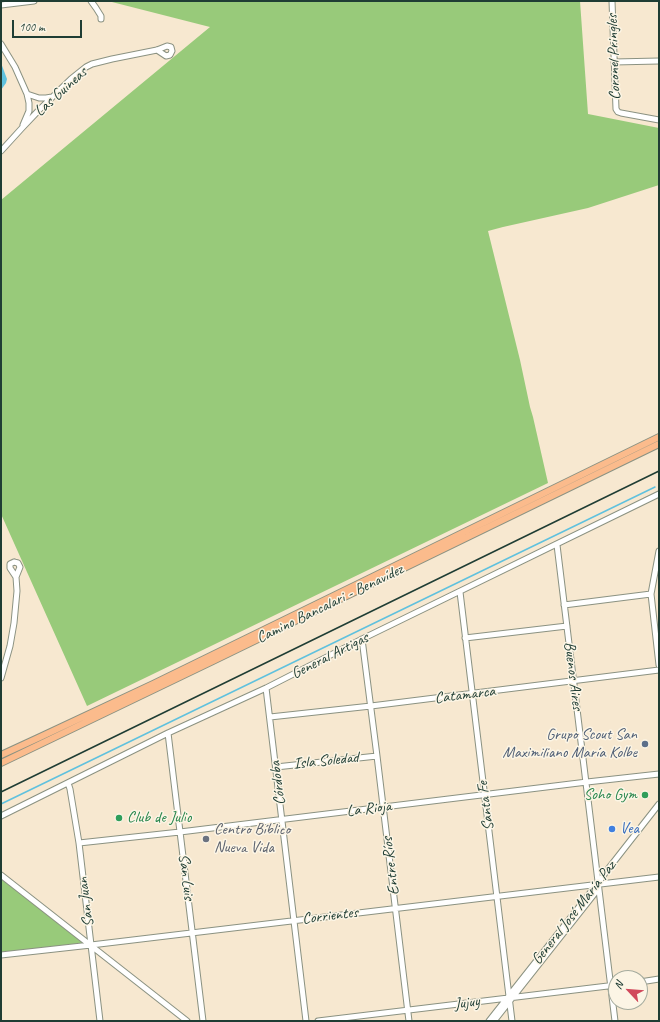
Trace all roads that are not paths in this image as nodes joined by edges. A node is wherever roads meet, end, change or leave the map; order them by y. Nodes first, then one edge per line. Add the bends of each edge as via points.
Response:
1 (34, 1) edge
2 (91, 1) edge
3 (612, 1) edge
4 (1, 5) edge
5 (101, 19) dead end
6 (1, 44) edge
7 (157, 50) dead end
8 (659, 60) edge
9 (614, 62) junction
10 (27, 94) junction
11 (53, 96) junction
12 (659, 120) edge
13 (22, 128) junction
14 (1, 152) edge
15 (659, 437) edge
16 (659, 444) edge
17 (659, 494) edge
18 (557, 545) junction
19 (659, 551) edge
20 (16, 577) dead end
21 (460, 592) junction
22 (651, 594) junction
23 (564, 605) junction
24 (567, 626) junction
25 (465, 638) junction
26 (362, 639) junction
27 (659, 665) edge
28 (659, 670) edge
29 (1, 678) edge
30 (574, 681) junction
31 (266, 688) junction
32 (472, 694) junction
33 (371, 706) junction
34 (270, 717) junction
35 (168, 733) junction
36 (1, 755) edge
37 (377, 756) junction
38 (1, 763) edge
39 (276, 767) junction
40 (659, 774) edge
41 (587, 782) junction
42 (68, 783) junction
43 (485, 795) junction
44 (659, 804) edge
45 (384, 807) junction
46 (1, 816) edge
47 (282, 820) junction
48 (180, 832) junction
49 (79, 843) junction
50 (1, 874) edge
51 (659, 876) edge
52 (600, 885) junction
53 (496, 896) junction
54 (396, 908) junction
55 (294, 921) junction
56 (192, 932) junction
57 (91, 945) junction
58 (1, 955) edge
59 (611, 970) edge
60 (659, 979) edge
61 (648, 981) edge
62 (608, 986) edge
63 (509, 998) junction
64 (408, 1010) junction
65 (614, 1010) edge
66 (100, 1021) edge
67 (187, 1021) edge
68 (203, 1021) edge
69 (306, 1021) edge
70 (318, 1021) edge
71 (409, 1021) edge
72 (489, 1021) edge
73 (494, 1021) edge
74 (512, 1021) edge
75 (615, 1021) edge

1 - 4 street
2 - 5 street
3 - 9 street, Coronel Pringles
6 - 10 street
7 - 11 street, Las Guineas via 92,64 80,71
8 - 9 street
9 - 12 street, Coronel Pringles via 618,112
10 - 11 street via 39,98
10 - 13 street via 29,111
11 - 13 street, Las Guineas
13 - 14 street, Las Guineas
15 - 36 main road, Camino Bancalari - Benavídez
16 - 38 main road, Camino Bancalari - Benavídez
17 - 18 street, General Artigas
18 - 21 street, General Artigas
18 - 23 street, Buenos Aires
19 - 22 street
20 - 29 street via 14,623
21 - 25 street, Santa Fe
21 - 26 street, General Artigas
22 - 23 street
22 - 27 street
23 - 24 street, Buenos Aires
24 - 25 street
24 - 30 street, Buenos Aires
25 - 32 street, Santa Fe
26 - 31 street, General Artigas
26 - 33 street, Entre Ríos
28 - 30 street, Catamarca
30 - 32 street, Catamarca
30 - 41 street, Buenos Aires
31 - 34 street, Córdoba
31 - 35 street, General Artigas
32 - 33 street, Catamarca
32 - 43 street, Santa Fe
33 - 34 street, Catamarca
33 - 37 street, Entre Ríos
34 - 39 street, Córdoba
35 - 42 street, General Artigas
35 - 48 street, San Luis
37 - 39 street, Isla Soledad
37 - 45 street, Entre Ríos
39 - 47 street, Córdoba
40 - 41 street, La Rioja
41 - 43 street, La Rioja
41 - 52 street, Buenos Aires
42 - 46 street, General Artigas
42 - 49 street, San Juan
43 - 45 street, La Rioja
43 - 53 street, Santa Fe
44 - 52 street, General José María Paz via 605,874
45 - 47 street, La Rioja
45 - 54 street, Entre Ríos
47 - 48 street, La Rioja
47 - 55 street, Córdoba
48 - 49 street, La Rioja
48 - 56 street, San Luis
49 - 57 street, San Juan
50 - 57 street
51 - 52 street, Corrientes
52 - 53 street, Corrientes
52 - 59 street, Buenos Aires
52 - 63 street, General José María Paz via 584,900
53 - 54 street, Corrientes
53 - 63 street, Santa Fe
54 - 55 street, Corrientes
54 - 64 street, Entre Ríos
55 - 56 street, Corrientes
55 - 69 street, Córdoba
56 - 57 street, Corrientes
56 - 68 street, San Luis
57 - 58 street, Corrientes
57 - 66 street, San Juan
57 - 67 street
60 - 61 street
62 - 63 street, Jujuy
63 - 64 street, Jujuy
63 - 72 street, General José María Paz
63 - 73 street, General José María Paz
63 - 74 street, Santa Fe
64 - 70 street, Jujuy
64 - 71 street, Entre Ríos
65 - 75 street, Buenos Aires

